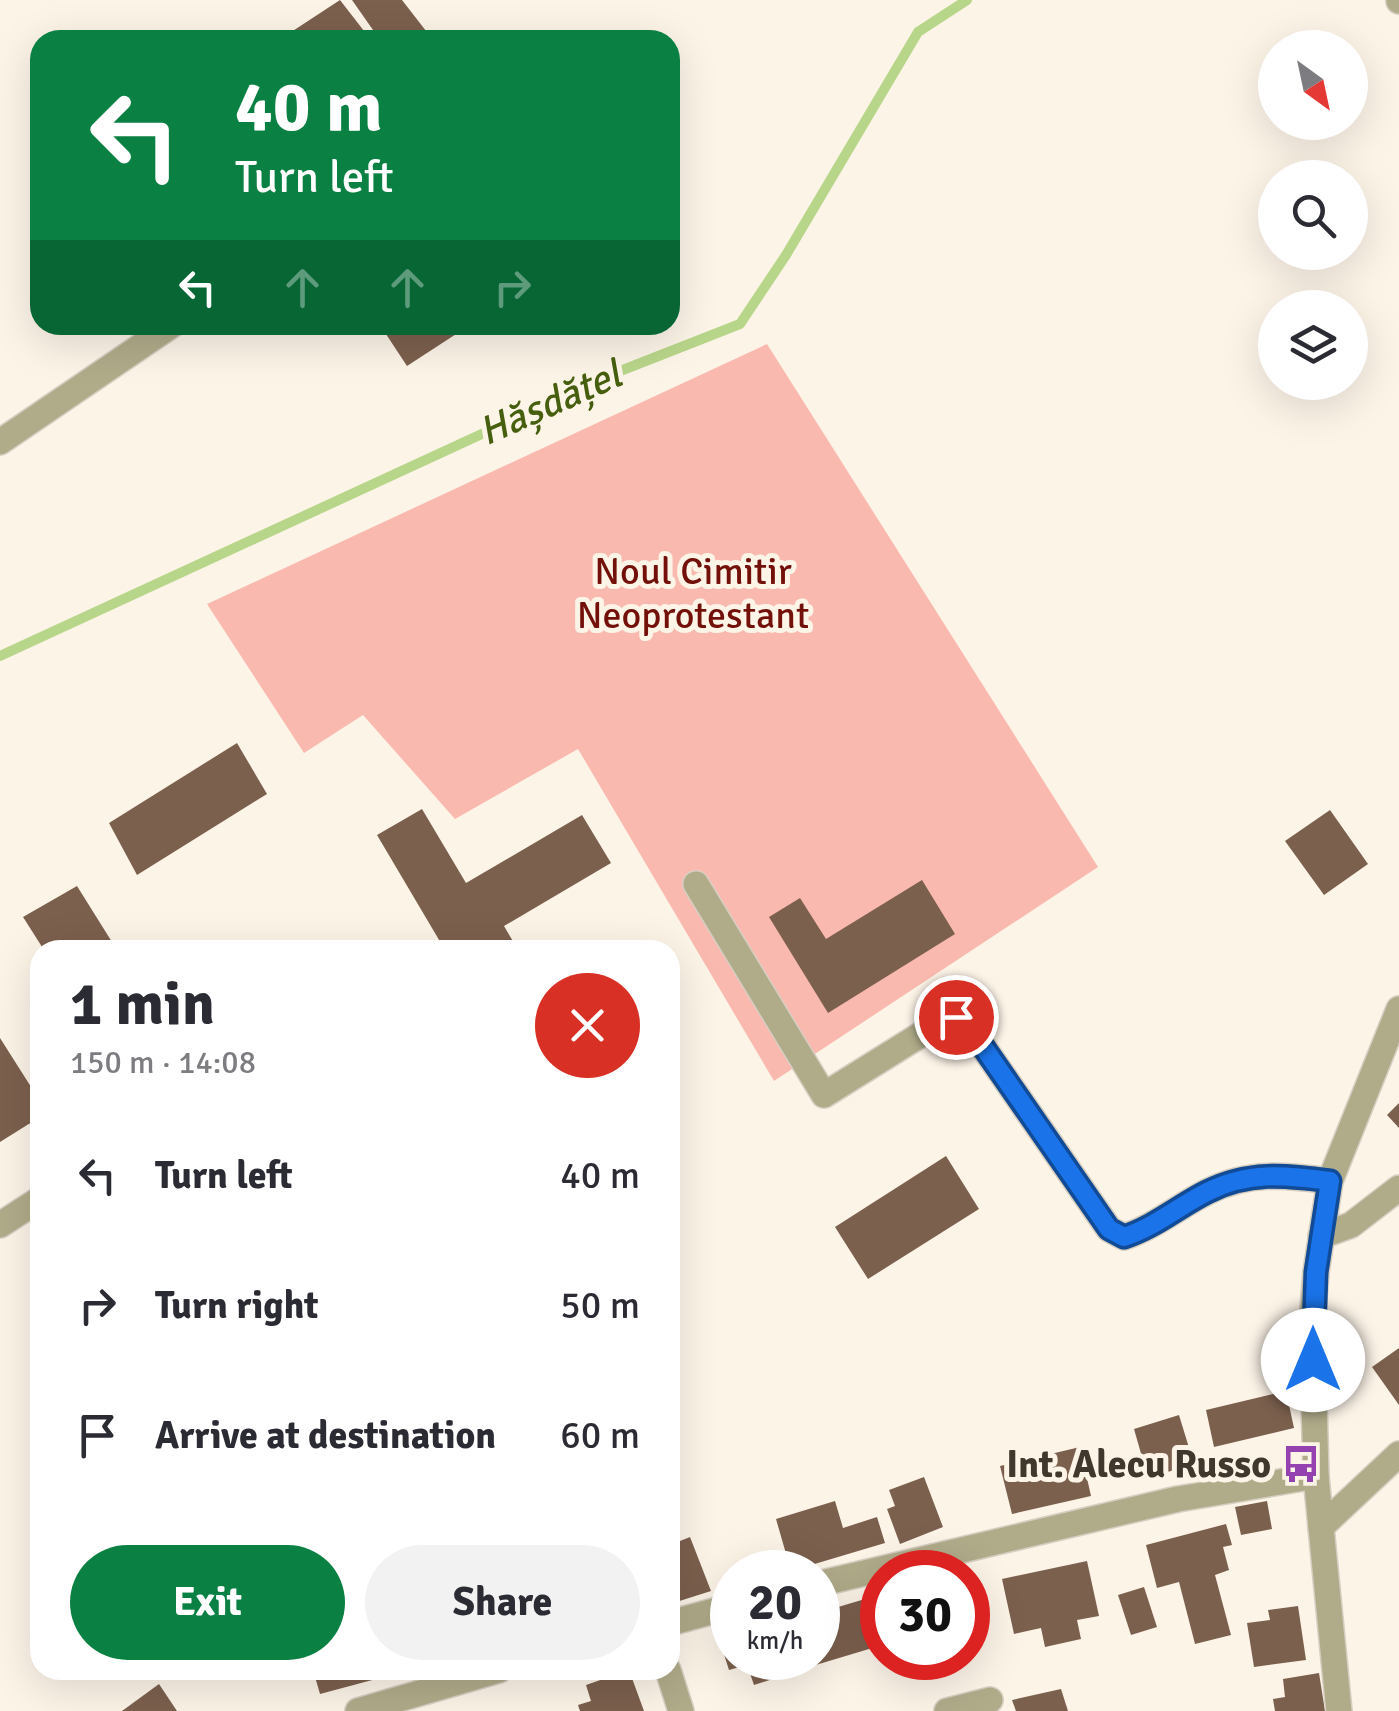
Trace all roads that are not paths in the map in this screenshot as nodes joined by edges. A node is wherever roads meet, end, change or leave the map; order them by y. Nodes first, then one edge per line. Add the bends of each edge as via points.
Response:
1 (157, 335) edge
2 (0, 442) edge
3 (696, 884) dead end
4 (1399, 1009) edge
5 (1330, 1181) junction
6 (1399, 1188) edge
7 (30, 1205) edge
8 (0, 1224) edge
9 (1321, 1236) junction
10 (1399, 1454) edge
11 (1316, 1476) junction
12 (1321, 1527) junction
13 (840, 1579) edge
14 (710, 1612) edge
15 (680, 1619) edge
16 (465, 1680) edge
17 (671, 1680) edge
18 (990, 1700) dead end
19 (358, 1711) edge
20 (681, 1711) edge
21 (946, 1711) edge
22 (1339, 1711) edge

1 - 2 street
3 - 5 street via 824,1095 956,1017 966,1022 1109,1229 1124,1237 1246,1176
4 - 5 street
5 - 9 street
6 - 9 street via 1351,1226
7 - 8 street
9 - 11 street via 1312,1321
10 - 12 street
11 - 12 street
11 - 13 street via 1178,1499
12 - 22 street
14 - 15 street
16 - 19 street
17 - 20 street
18 - 21 street

